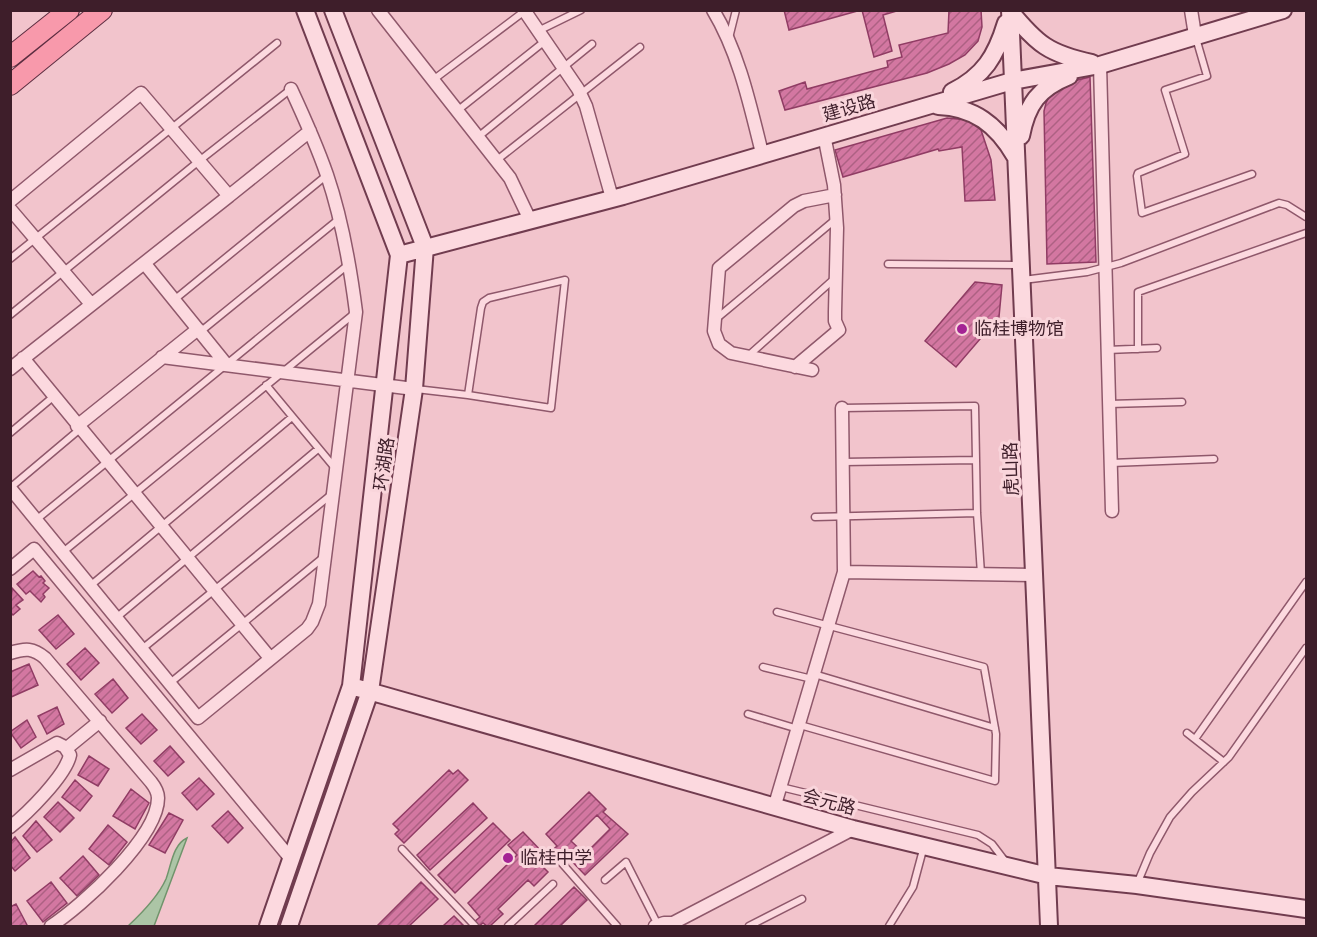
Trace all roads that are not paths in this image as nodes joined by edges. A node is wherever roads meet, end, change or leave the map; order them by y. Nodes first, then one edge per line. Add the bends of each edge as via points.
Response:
1 (69, 10) edge
2 (102, 10) edge
3 (305, 10) edge
4 (333, 10) edge
5 (378, 10) edge
6 (581, 10) edge
7 (714, 10) edge
8 (736, 10) edge
9 (1010, 10) edge
10 (1191, 10) edge
11 (1283, 10) edge
12 (525, 11) edge
13 (1196, 35) junction
14 (542, 36) junction
15 (728, 38) junction
16 (277, 42) dead end
17 (592, 44) dead end
18 (640, 46) dead end
19 (10, 57) edge
20 (1100, 65) junction
21 (562, 66) junction
22 (433, 80) junction
23 (1012, 81) junction
24 (10, 85) edge
25 (291, 89) joint
26 (580, 93) junction
27 (925, 106) junction
28 (457, 111) junction
29 (171, 128) junction
30 (310, 131) junction
31 (824, 135) junction
32 (478, 138) junction
33 (762, 153) junction
34 (1016, 157) junction
35 (496, 160) junction
36 (199, 161) junction
37 (1252, 174) dead end
38 (327, 175) junction
39 (835, 195) junction
40 (228, 196) junction
41 (612, 198) junction
42 (10, 201) edge
43 (10, 209) edge
44 (1306, 217) edge
45 (340, 218) junction
46 (837, 219) junction
47 (530, 220) junction
48 (1306, 233) edge
49 (35, 238) junction
50 (425, 247) junction
51 (399, 255) junction
52 (10, 259) edge
53 (146, 264) junction
54 (349, 264) junction
55 (888, 264) dead end
56 (1104, 268) junction
57 (63, 271) junction
58 (1022, 273) junction
59 (837, 277) junction
60 (174, 300) junction
61 (92, 304) junction
62 (356, 312) junction
63 (10, 315) edge
64 (716, 320) junction
65 (199, 331) junction
66 (1157, 348) dead end
67 (1138, 349) junction
68 (1107, 350) junction
69 (162, 357) junction
70 (747, 357) junction
71 (23, 358) junction
72 (226, 364) junction
73 (795, 368) junction
74 (10, 369) edge
75 (812, 370) dead end
76 (283, 372) junction
77 (347, 380) junction
78 (266, 385) junction
79 (385, 385) junction
80 (414, 389) junction
81 (468, 395) junction
82 (53, 397) junction
83 (1182, 402) dead end
84 (1108, 404) junction
85 (842, 408) joint
86 (292, 417) junction
87 (78, 427) junction
88 (10, 432) edge
89 (318, 449) junction
90 (1214, 459) dead end
91 (976, 460) junction
92 (107, 462) junction
93 (843, 462) junction
94 (1110, 463) junction
95 (337, 471) junction
96 (10, 488) edge
97 (334, 492) junction
98 (134, 494) junction
99 (1112, 511) dead end
100 (977, 513) junction
101 (843, 516) junction
102 (815, 517) dead end
103 (36, 520) junction
104 (161, 527) junction
105 (63, 552) junction
106 (326, 555) junction
107 (187, 559) junction
108 (10, 569) edge
109 (844, 572) junction
110 (981, 574) junction
111 (1035, 575) junction
112 (1306, 582) edge
113 (90, 586) junction
114 (213, 590) junction
115 (777, 612) dead end
116 (116, 618) junction
117 (241, 623) junction
118 (828, 626) junction
119 (1306, 648) edge
120 (142, 649) junction
121 (10, 653) edge
122 (270, 658) junction
123 (763, 667) dead end
124 (814, 677) junction
125 (170, 683) junction
126 (351, 686) junction
127 (370, 692) junction
128 (748, 714) dead end
129 (100, 721) junction
130 (799, 727) junction
131 (994, 728) junction
132 (1187, 733) dead end
133 (1195, 739) junction
134 (67, 748) junction
135 (1224, 762) junction
136 (10, 770) edge
137 (781, 787) junction
138 (774, 808) junction
139 (10, 827) edge
140 (853, 829) junction
141 (924, 846) junction
142 (402, 849) dead end
143 (291, 859) junction
144 (560, 861) dead end
145 (1008, 866) junction
146 (1048, 876) junction
147 (605, 880) dead end
148 (553, 884) dead end
149 (1137, 885) junction
150 (802, 899) dead end
151 (1306, 909) edge
152 (674, 925) edge
153 (656, 926) edge
154 (51, 927) edge
155 (268, 927) edge
156 (289, 927) edge
157 (475, 927) edge
158 (508, 927) edge
159 (617, 927) edge
160 (749, 927) edge
161 (889, 927) edge
162 (1049, 927) edge

1 - 19 main road
2 - 24 main road
3 - 51 street, 环湖路
4 - 50 street, 环湖路
5 - 22 street
6 - 14 lane
7 - 15 street
8 - 15 lane
9 - 20 street via 1051,52
9 - 23 street, 虎山路
9 - 27 street via 991,62 969,84
10 - 13 street
11 - 13 street, 建设路
12 - 14 street
12 - 22 lane
13 - 20 street, 建设路
13 - 37 lane via 1207,76 1165,90 1185,154 1138,173 1142,213
14 - 21 street
14 - 28 lane
15 - 33 street
16 - 29 lane
17 - 21 lane
18 - 26 lane
20 - 23 street, 建设路
20 - 34 street via 1057,81 1038,94 1025,116
20 - 56 street
21 - 26 street
21 - 32 lane
22 - 28 street
23 - 27 street, 建设路
23 - 34 street, 虎山路
25 - 30 street
25 - 36 lane
26 - 35 lane
26 - 41 street
27 - 31 street, 建设路
27 - 34 street via 955,107 978,115 1006,139
28 - 32 street
29 - 36 street
29 - 42 street via 141,93
29 - 49 lane
30 - 38 street
30 - 40 street
31 - 33 street, 建设路
31 - 39 street
32 - 35 street
33 - 41 street, 建设路
34 - 58 street, 虎山路
35 - 47 street via 510,178
36 - 40 street
36 - 57 lane
38 - 45 street
38 - 60 lane
39 - 46 street
39 - 64 street via 794,206 719,268
40 - 53 street
41 - 47 street, 建设路
43 - 49 street
44 - 56 lane via 1279,203
45 - 54 street
45 - 65 lane
46 - 59 street
46 - 64 lane
47 - 50 street, 建设路
48 - 67 lane via 1138,292
49 - 52 lane
49 - 57 street
50 - 51 street, 建设路
50 - 80 street, 环湖路
51 - 79 street, 环湖路
53 - 60 street
53 - 61 street
54 - 62 street
54 - 72 lane
55 - 58 lane
56 - 58 lane
56 - 68 street
57 - 61 street
57 - 63 lane
58 - 111 street, 虎山路
59 - 70 lane
59 - 73 street via 838,330
60 - 65 street
61 - 71 street
62 - 76 lane
62 - 77 street
64 - 70 street via 714,336 719,344 731,353
65 - 69 street
65 - 72 street
66 - 67 lane
67 - 68 lane
68 - 84 street
69 - 72 street
69 - 87 street
70 - 73 street
71 - 74 street
71 - 82 street
72 - 76 street
72 - 92 lane
73 - 75 street
76 - 77 street
76 - 78 lane
77 - 79 street
77 - 95 street
78 - 86 lane
78 - 98 lane
79 - 80 street
79 - 126 street, 环湖路
80 - 81 lane
80 - 127 street, 环湖路
81 - 81 lane via 483,302 565,280 551,408
82 - 87 street
82 - 88 lane
83 - 84 lane
84 - 94 street
85 - 91 lane via 975,406
85 - 93 street
86 - 89 lane
86 - 104 lane
87 - 92 street
87 - 96 lane
89 - 95 lane
89 - 107 lane
90 - 94 lane
91 - 93 lane
91 - 100 lane
92 - 98 street
92 - 103 lane
93 - 101 street
94 - 99 street
95 - 97 street
96 - 103 street
97 - 106 street
97 - 114 lane
98 - 104 street
98 - 105 lane
100 - 101 lane
100 - 110 lane
101 - 102 lane
101 - 109 street
103 - 105 street
104 - 107 street
104 - 113 lane
105 - 113 street
106 - 117 lane
106 - 122 street via 319,604 312,622
107 - 114 street
107 - 116 lane
108 - 143 street via 34,549
109 - 110 street
109 - 118 street
110 - 111 street
111 - 146 street, 虎山路
112 - 133 lane
113 - 116 street
114 - 117 street
114 - 120 lane
115 - 118 lane
116 - 120 street
117 - 122 street
117 - 125 lane
118 - 124 street
118 - 131 lane via 984,667
119 - 135 lane
120 - 125 street
121 - 129 street via 27,648 39,653
122 - 125 street via 198,718
123 - 124 lane
124 - 130 street
124 - 131 lane
126 - 127 street, 会元路
126 - 143 street, 环湖路
127 - 138 street, 会元路
127 - 156 street, 环湖路
128 - 130 lane
129 - 134 street
129 - 154 street via 154,786 158,794 156,810 141,840 101,885
130 - 131 lane via 995,781
130 - 137 street
132 - 133 lane
133 - 135 lane
134 - 136 street via 53,744
134 - 139 street via 69,762 45,793
135 - 149 lane via 1170,817
137 - 138 street
137 - 145 lane via 978,835 992,844
138 - 140 street, 会元路
140 - 141 street, 会元路
140 - 152 street
141 - 145 street, 会元路
141 - 161 lane via 913,887
142 - 157 lane
143 - 155 street, 环湖路
144 - 159 lane
145 - 146 street, 会元路
146 - 149 street, 会元路
146 - 162 street, 虎山路
147 - 153 lane via 627,862
148 - 158 lane
149 - 151 street, 会元路
150 - 160 lane
152 - 153 street

